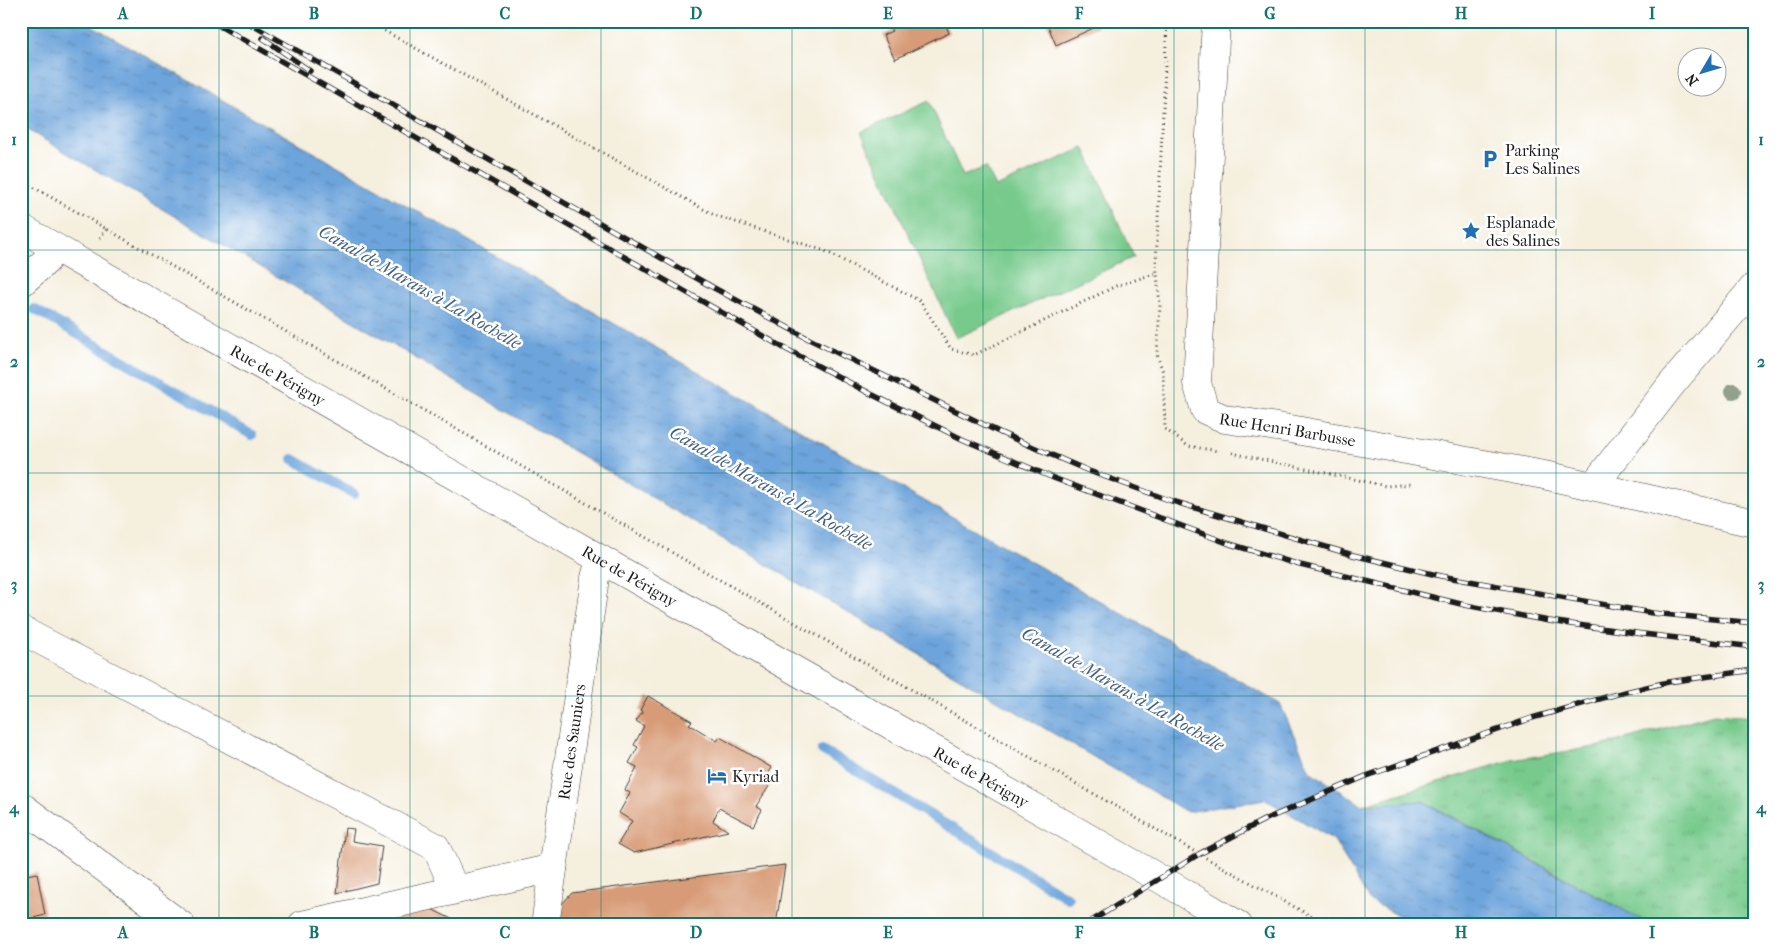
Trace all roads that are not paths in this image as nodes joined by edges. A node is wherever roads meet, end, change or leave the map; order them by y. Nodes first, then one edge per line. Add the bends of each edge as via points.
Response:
1 (1216, 21) edge
2 (21, 228) edge
3 (54, 247) junction
4 (21, 283) edge
5 (1754, 287) edge
6 (1594, 485) junction
7 (1754, 523) edge
8 (600, 559) junction
9 (21, 630) edge
10 (21, 806) edge
11 (553, 868) junction
12 (455, 890) junction
13 (181, 925) edge
14 (302, 925) edge
15 (546, 925) edge
16 (1238, 925) edge

1 - 6 street, Rue Henri Barbusse via 1196,384 1205,410 1225,419
2 - 3 street, Rue de Périgny
3 - 4 street via 46,260
3 - 8 street, Rue de Périgny
5 - 6 street via 1671,385
6 - 7 street, Rue Henri Barbusse
8 - 11 street, Rue des Sauniers
8 - 16 street, Rue de Périgny
9 - 12 street via 436,847
10 - 13 street
11 - 12 street
11 - 15 street, Rue des Sauniers
12 - 14 street

